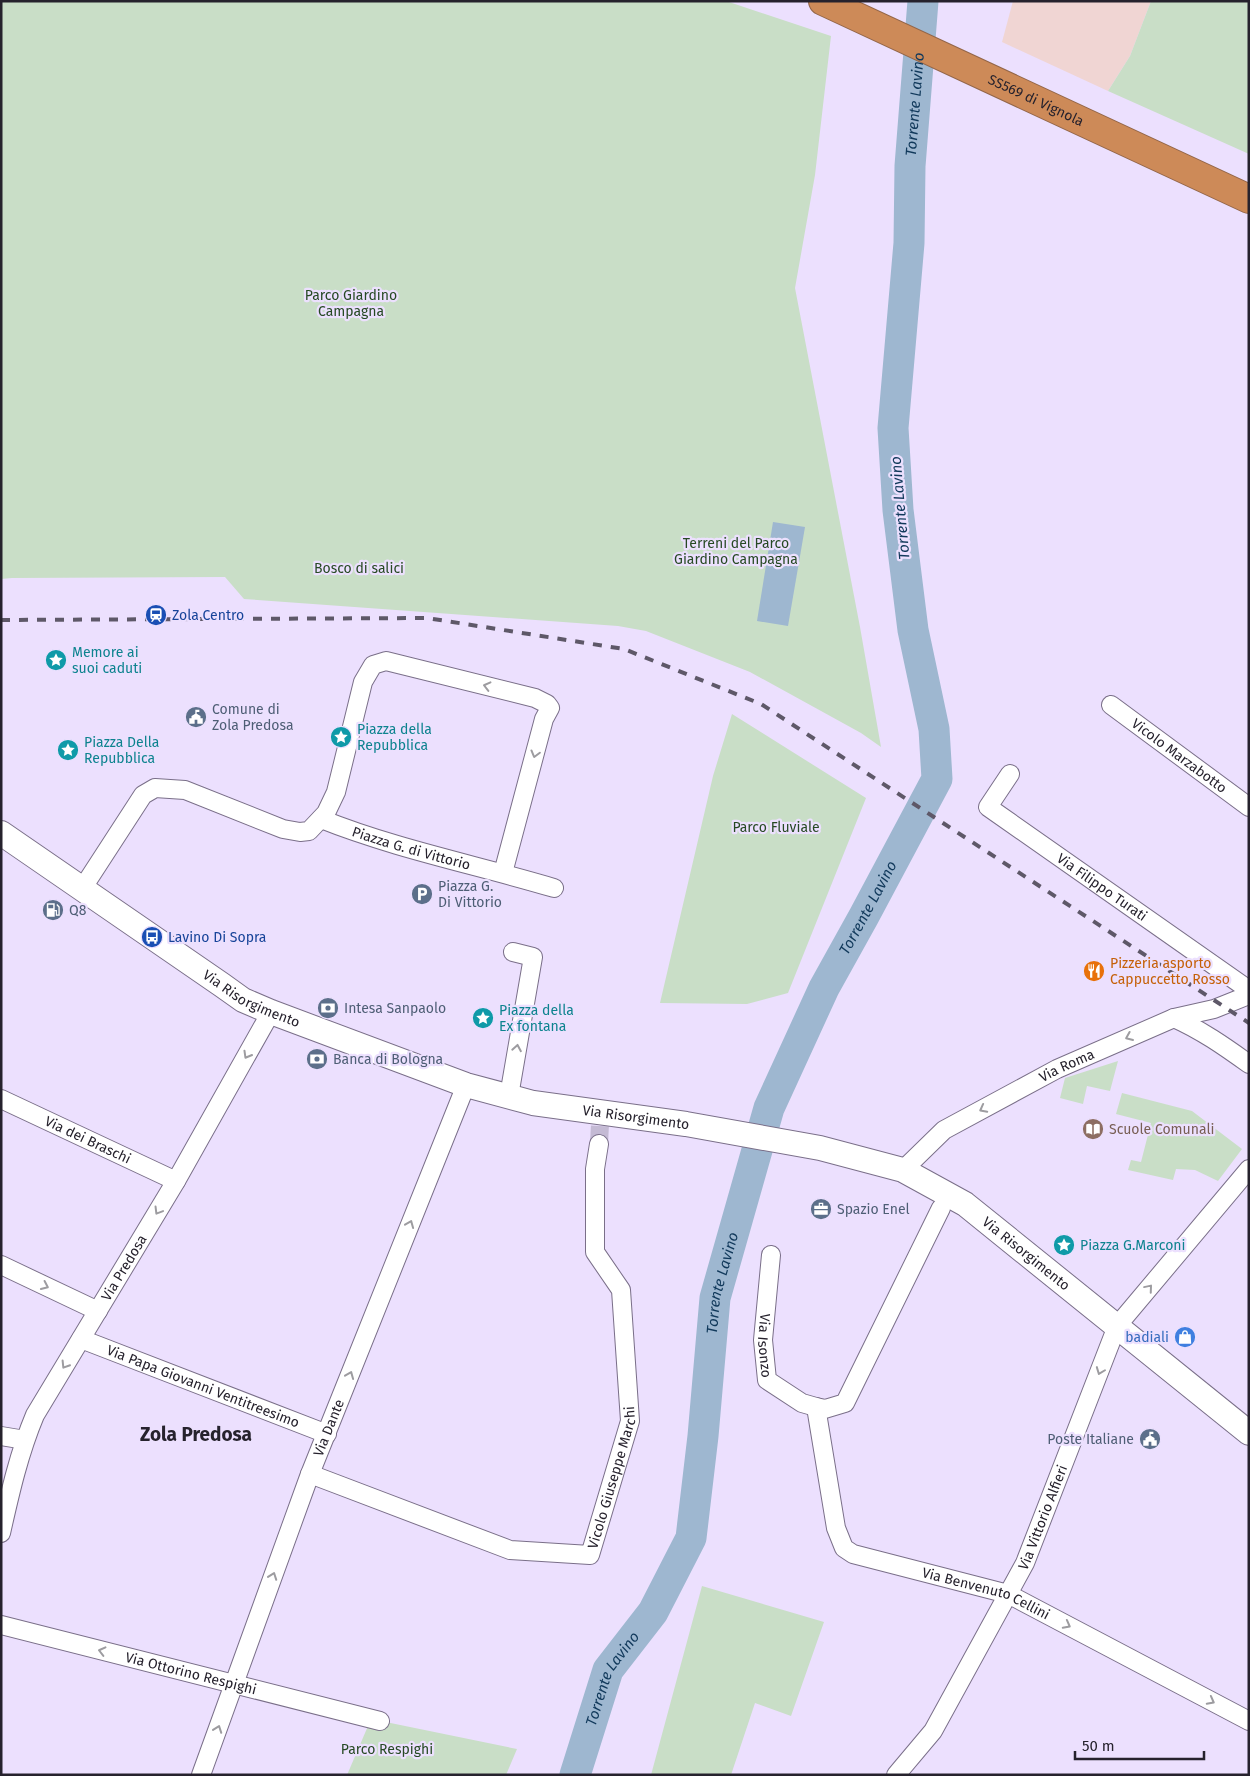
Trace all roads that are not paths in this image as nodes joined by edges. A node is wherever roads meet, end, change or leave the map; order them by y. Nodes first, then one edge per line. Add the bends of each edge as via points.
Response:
1 (823, 1) edge
2 (1249, 198) edge
3 (1111, 705) dead end
4 (1010, 774) dead end
5 (1249, 807) edge
6 (321, 819) junction
7 (1, 832) edge
8 (503, 873) junction
9 (554, 888) dead end
10 (82, 889) junction
11 (512, 952) dead end
12 (1249, 990) edge
13 (1249, 995) edge
14 (1214, 1009) junction
15 (271, 1012) junction
16 (1174, 1018) junction
17 (1217, 1041) junction
18 (1249, 1064) edge
19 (466, 1085) junction
20 (509, 1096) junction
21 (1, 1098) edge
22 (599, 1144) tunnel mouth
23 (1249, 1169) edge
24 (903, 1170) junction
25 (176, 1180) junction
26 (941, 1208) dead end
27 (771, 1255) dead end
28 (1, 1265) edge
29 (98, 1311) junction
30 (1117, 1326) junction
31 (81, 1339) junction
32 (816, 1407) junction
33 (1249, 1433) edge
34 (326, 1434) junction
35 (1, 1436) edge
36 (25, 1440) junction
37 (310, 1474) junction
38 (1, 1533) edge
39 (1008, 1594) junction
40 (1, 1625) edge
41 (234, 1684) junction
42 (380, 1721) dead end
43 (1249, 1721) edge
44 (201, 1775) edge
45 (896, 1775) edge

1 - 2 highway, SS569 di Vignola
3 - 5 street, Vicolo Marzabotto
4 - 12 street, Via Filippo Turati via 988,807
6 - 8 street, Piazza G. di Vittorio
6 - 8 street via 336,792 363,682 373,665 386,661 535,698 550,708 544,719
6 - 10 street via 309,831 283,829 185,790 155,788 143,795
7 - 10 main road, Via Risorgimento
8 - 9 street, Piazza G. di Vittorio
10 - 15 main road, Via Risorgimento via 243,1000
20 -> 11 street via 533,956
13 - 14 street, Via Roma
14 - 16 street, Via Roma
14 - 17 street via 1210,1022
15 - 19 main road, Via Risorgimento
15 -> 25 street, Via Predosa
16 - 17 street
16 -> 24 street, Via Roma via 1057,1068 944,1130
17 - 18 street
19 - 20 main road, Via Risorgimento
34 -> 19 street, Via Dante
20 - 24 main road, Via Risorgimento via 601,1118 686,1124 820,1148
21 - 25 street, Via dei Braschi
22 - 37 street, Vicolo Giuseppe Marchi via 595,1169 594,1252 621,1290 630,1422 590,1555 510,1550
30 -> 23 street, Via Vittorio Alfieri
24 - 30 main road, Via Risorgimento via 965,1204
25 -> 29 street, Via Predosa
26 - 32 street via 845,1403 825,1409
27 - 32 street, Via Isonzo via 763,1340 767,1380 802,1403
28 -> 29 street
29 - 31 street, Via Predosa
30 - 33 main road, Via Risorgimento
30 -> 39 street, Via Vittorio Alfieri via 1025,1563
31 - 34 street, Via Papa Giovanni Ventitreesimo
31 -> 36 street, Via Predosa via 35,1416
32 - 39 street, Via Benvenuto Cellini via 836,1528 844,1548 853,1554
34 - 37 street, Via Dante
35 - 36 street
36 - 38 street, Via Predosa
41 -> 37 street, Via Dante
39 -> 43 street, Via Benvenuto Cellini
39 - 45 street, Via Vittorio Alfieri via 933,1731
41 -> 40 street, Via Ottorino Respighi
41 - 42 street, Via Ottorino Respighi
44 -> 41 street, Via Dante

